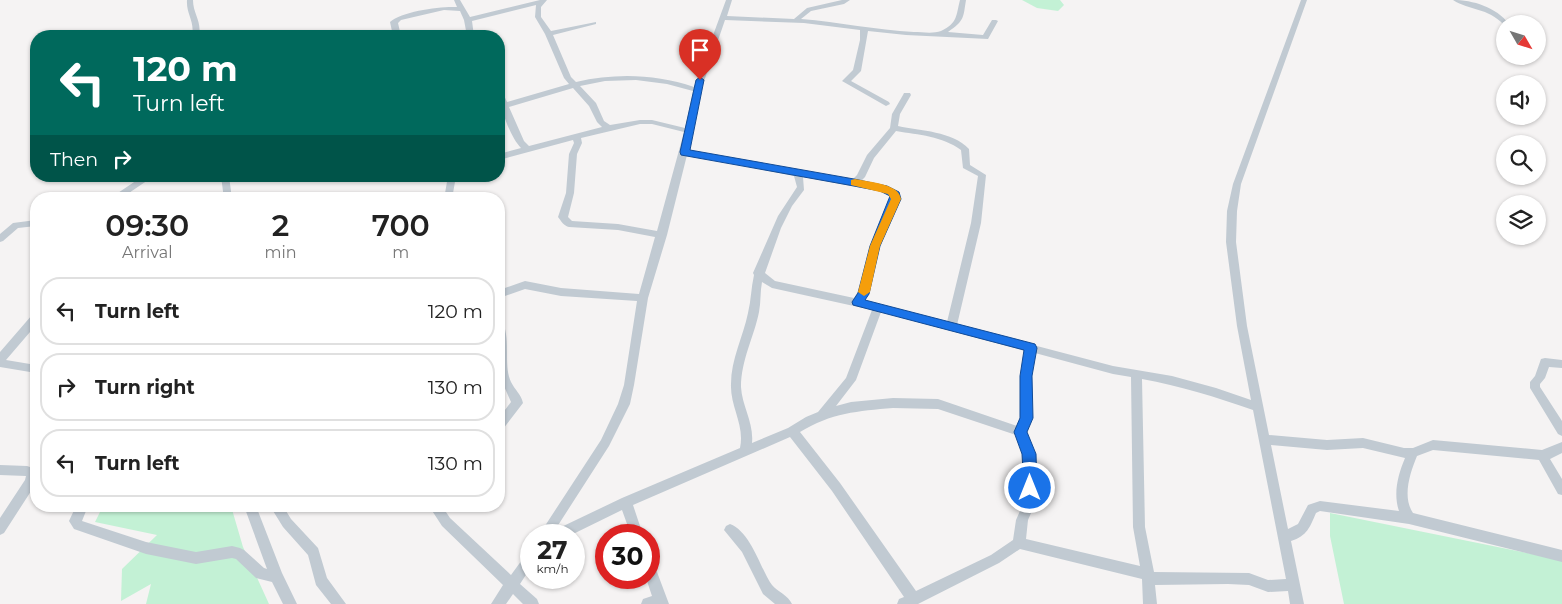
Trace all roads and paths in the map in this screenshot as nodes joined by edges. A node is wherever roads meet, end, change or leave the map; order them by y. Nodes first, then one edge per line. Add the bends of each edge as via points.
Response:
1 (190, 0) edge
2 (457, 0) edge
3 (546, 0) edge
4 (729, 0) edge
5 (847, 0) edge
6 (963, 0) edge
7 (1304, 0) edge
8 (1456, 0) edge
9 (462, 9) junction
10 (1496, 15) edge
11 (723, 18) junction
12 (468, 20) junction
13 (795, 21) junction
14 (994, 22) dead end
15 (594, 23) dead end
16 (197, 30) edge
17 (396, 30) edge
18 (469, 30) edge
19 (864, 30) junction
20 (549, 34) junction
21 (943, 34) junction
22 (575, 85) junction
23 (697, 90) junction
24 (907, 95) dead end
25 (886, 104) dead end
26 (505, 105) joint
27 (608, 128) junction
28 (894, 128) junction
29 (689, 131) junction
30 (576, 136) junction
31 (527, 149) junction
32 (684, 152) junction
33 (505, 155) edge
34 (798, 173) junction
35 (141, 182) edge
36 (854, 182) junction
37 (125, 192) edge
38 (30, 224) edge
39 (662, 234) junction
40 (0, 239) edge
41 (758, 273) junction
42 (505, 292) edge
43 (642, 298) junction
44 (858, 302) junction
45 (878, 308) junction
46 (30, 325) edge
47 (951, 327) junction
48 (1031, 348) junction
49 (0, 361) edge
50 (505, 362) edge
51 (1562, 364) edge
52 (30, 368) edge
53 (1136, 373) junction
54 (1258, 407) junction
55 (821, 415) junction
56 (505, 418) edge
57 (792, 431) junction
58 (1562, 431) edge
59 (1020, 432) junction
60 (1265, 440) junction
61 (1562, 447) edge
62 (745, 450) junction
63 (1413, 453) junction
64 (1542, 455) junction
65 (0, 470) edge
66 (30, 472) edge
67 (30, 487) edge
68 (1562, 490) edge
69 (626, 502) junction
70 (79, 512) edge
71 (252, 512) edge
72 (280, 512) edge
73 (439, 512) edge
74 (1409, 518) junction
75 (553, 524) edge
76 (581, 524) edge
77 (633, 524) edge
78 (0, 529) edge
79 (730, 530) dead end
80 (1283, 536) junction
81 (1019, 543) junction
82 (1562, 556) edge
83 (520, 572) edge
84 (1148, 575) junction
85 (276, 576) junction
86 (1293, 585) junction
87 (511, 586) junction
88 (653, 589) edge
89 (656, 602) edge
90 (909, 602) edge
91 (290, 604) edge
92 (339, 604) edge
93 (498, 604) edge
94 (532, 604) edge
95 (785, 604) edge
96 (1150, 604) edge
97 (1297, 604) edge

1 - 16 street via 198,23
2 - 9 street
3 - 12 street
3 - 20 street via 539,4 537,11
4 - 11 street
5 - 13 street via 809,9
6 - 21 street via 961,15
7 - 54 street via 1247,152 1232,211 1232,251
8 - 10 street
9 - 12 street
9 - 17 street via 444,8 399,18 394,22
11 - 13 street
11 - 23 street
12 - 18 street
13 - 19 street
14 - 21 street via 985,37
15 - 20 street
19 - 21 street
19 - 25 street via 857,71 846,81
20 - 22 street via 568,78
22 - 23 street via 634,78 670,82
22 - 26 street
22 - 27 street
23 - 29 street
24 - 28 street via 896,114
26 - 31 street via 520,142
27 - 29 street via 647,122
27 - 30 street
28 - 36 street via 870,157 862,178
28 - 47 street via 941,137 960,145 965,149 966,166 982,176 976,223
29 - 32 street
30 - 31 street
30 - 39 street via 578,142 573,157 570,194 562,217 564,221
31 - 33 street
32 - 34 street
32 - 39 street
34 - 36 street
34 - 41 street via 802,187 785,212
35 - 37 street
36 - 44 street via 891,191 896,199 875,246 865,288
38 - 40 street via 16,225
39 - 43 street
41 - 44 street via 772,284
41 - 62 street via 754,311 736,379 737,401 749,438
42 - 43 street via 525,285
43 - 75 street via 624,404 605,443
44 - 45 street
45 - 47 street
45 - 55 street via 851,380
46 - 49 street
47 - 48 street
48 - 53 street
48 - 59 street via 1026,376 1026,418
49 - 52 street
50 - 56 street via 506,380 517,398 517,403
51 - 58 street via 1545,362 1540,378 1535,382 1535,388
53 - 54 street via 1216,392
53 - 84 street via 1139,527
54 - 60 street
55 - 57 street
55 - 59 street via 876,404 938,404
57 - 62 street
57 - 90 street via 836,487
59 - 81 street via 1029,454 1032,480
60 - 63 street via 1327,445 1363,443
60 - 80 street
61 - 64 street
62 - 69 street
63 - 64 street via 1433,445
63 - 74 street via 1407,467 1401,506
64 - 68 street
65 - 66 street
67 - 78 street
69 - 76 street
69 - 77 street
70 - 85 street via 75,521 78,524 146,548 196,558 232,552 240,554 261,574
71 - 85 street
72 - 92 street via 314,552 322,582
73 - 87 street
74 - 80 street via 1320,506 1312,509 1303,530
74 - 82 street
79 - 95 street via 750,554 768,590
80 - 86 street
81 - 84 street
81 - 90 street via 995,559
83 - 87 street
84 - 86 street via 1154,579 1228,578 1249,579 1268,586
84 - 96 street
85 - 91 street
86 - 97 street
87 - 93 street
87 - 94 street
88 - 89 street

